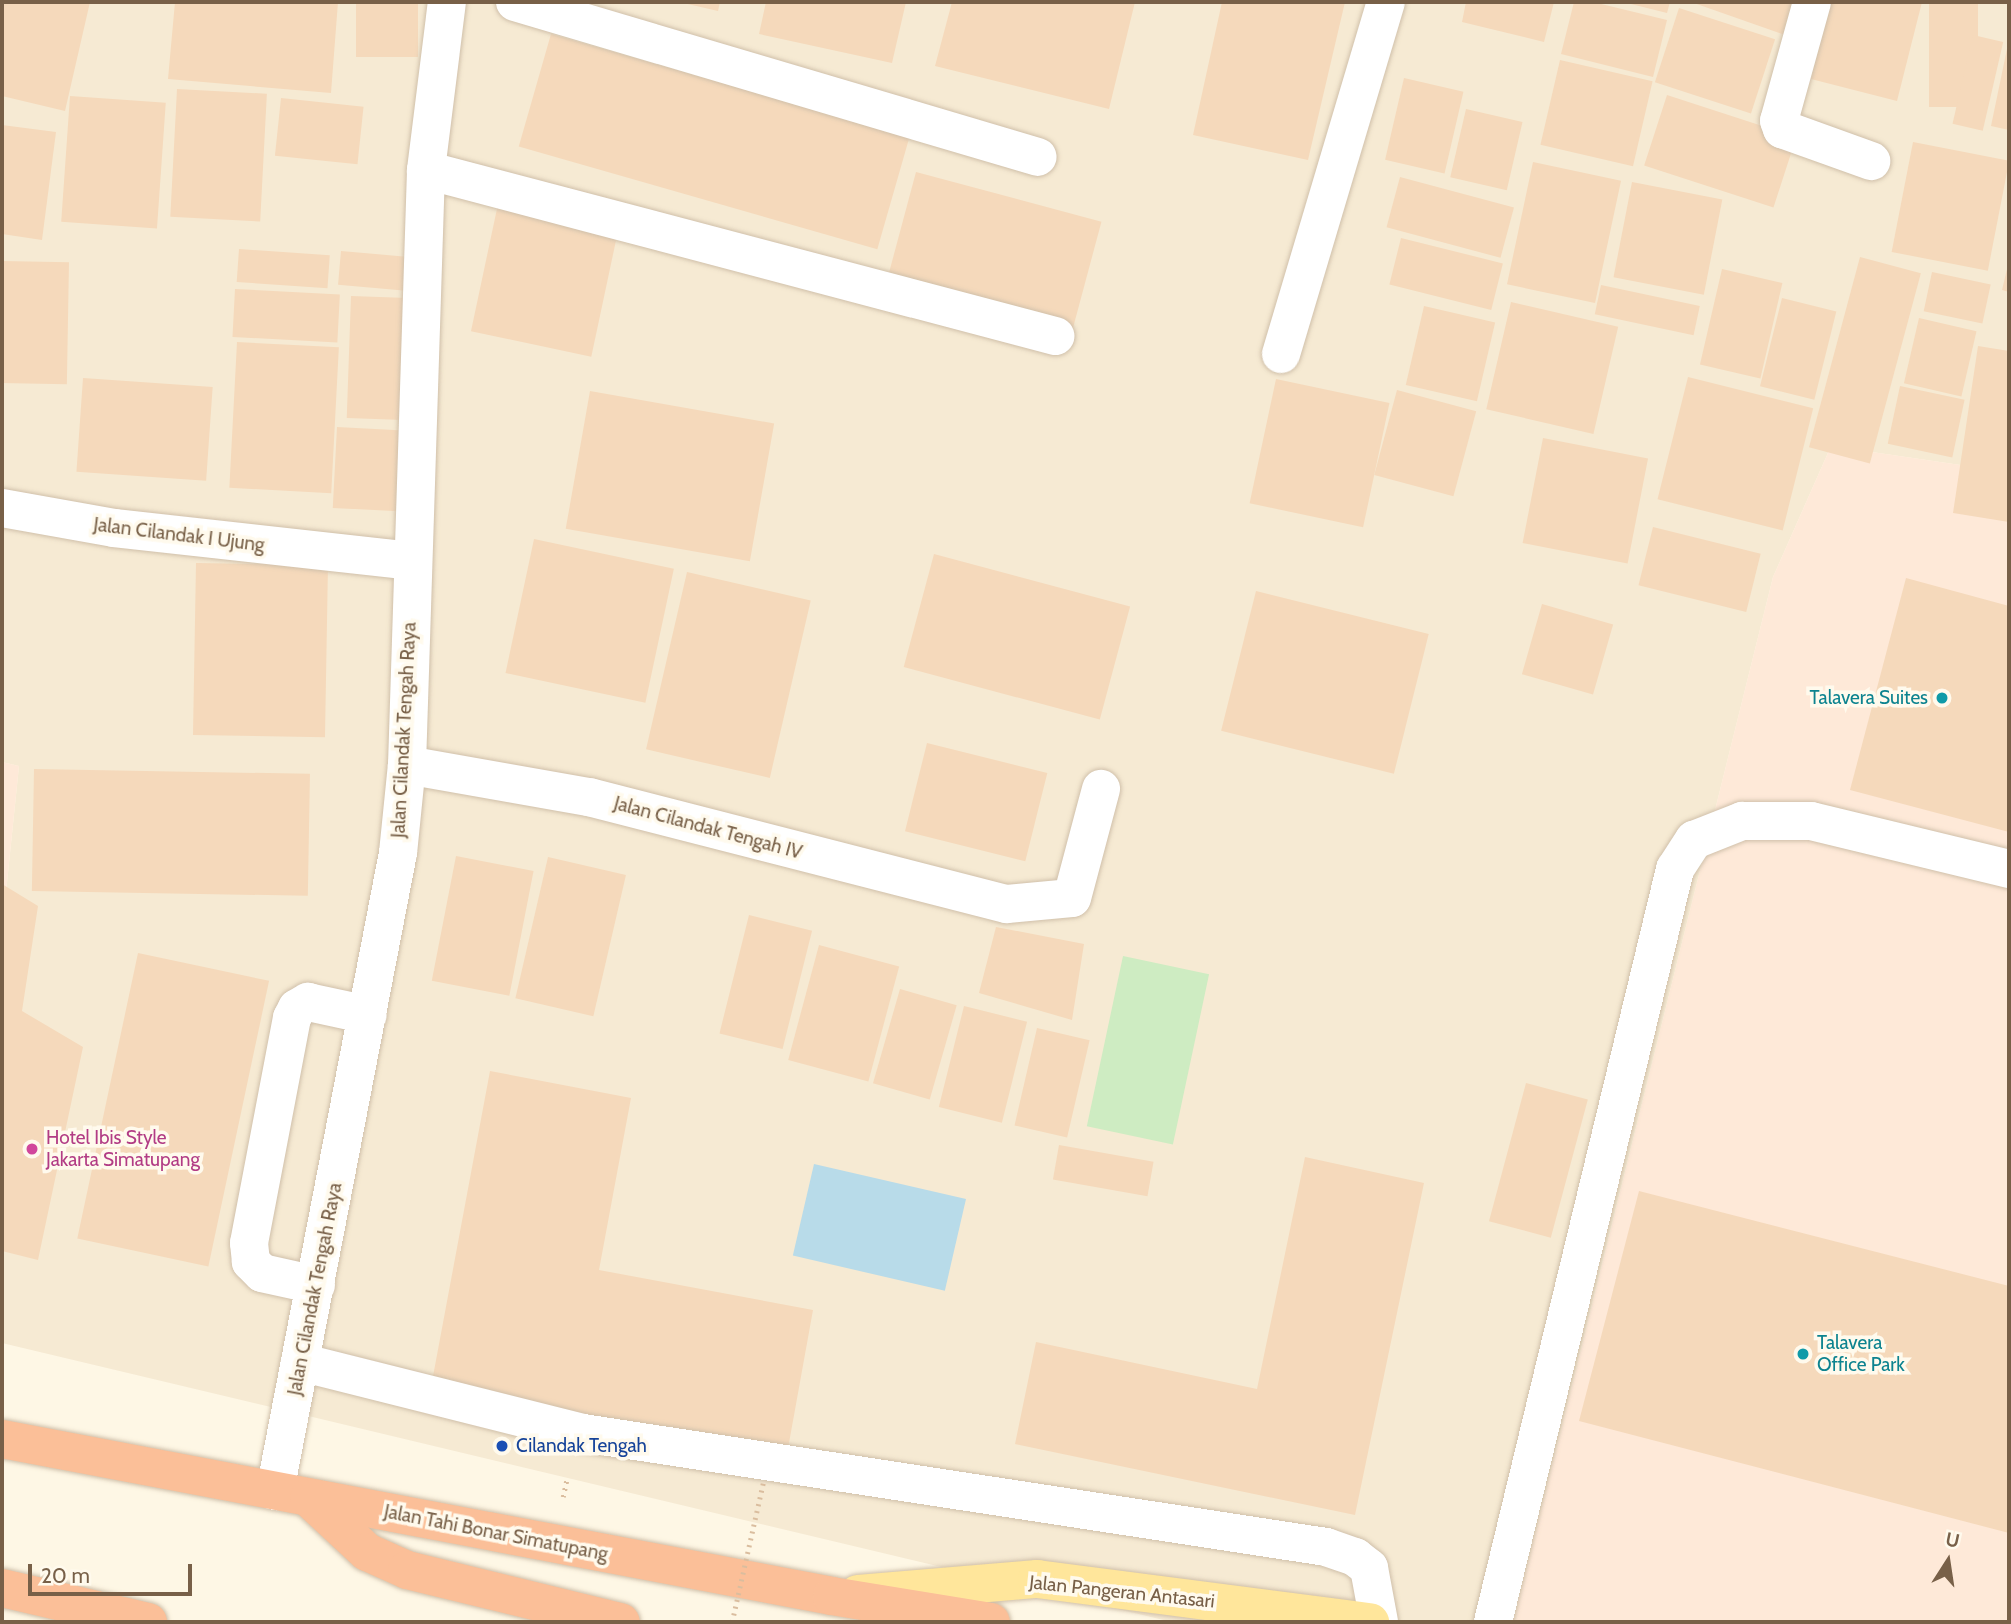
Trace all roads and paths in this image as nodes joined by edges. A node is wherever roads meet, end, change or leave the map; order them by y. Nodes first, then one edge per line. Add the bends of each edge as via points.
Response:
1 (447, 2) edge
2 (515, 2) edge
3 (1386, 2) edge
4 (1812, 2) edge
5 (1038, 157) dead end
6 (1871, 161) dead end
7 (426, 170) junction
8 (1055, 336) dead end
9 (1281, 355) dead end
10 (2, 508) edge
11 (411, 561) junction
12 (407, 765) junction
13 (1101, 789) dead end
14 (2009, 869) edge
15 (368, 1015) junction
16 (316, 1285) junction
17 (300, 1362) junction
18 (2, 1439) edge
19 (763, 1483) dead end
20 (292, 1495) junction
21 (2, 1588) edge
22 (832, 1596) junction
23 (148, 1622) edge
24 (621, 1622) edge
25 (732, 1622) edge
26 (991, 1622) edge
27 (1370, 1622) edge
28 (1379, 1622) edge
29 (1493, 1622) edge

1 - 7 street, Jalan Cilandak Tengah Raya
2 - 5 street
3 - 9 street
4 - 6 street via 1779,121 1782,129
7 - 8 street
7 - 11 street, Jalan Cilandak Tengah Raya
10 - 11 street, Jalan Cilandak I Ujung via 114,528
11 - 12 street, Jalan Cilandak Tengah Raya
12 - 13 street, Jalan Cilandak Tengah IV via 589,797 1007,904 1072,898
12 - 15 street, Jalan Cilandak Tengah Raya via 398,853
14 - 29 street via 1811,821 1742,821 1694,840 1675,869
15 - 16 street, Jalan Cilandak Tengah Raya
15 - 16 street via 316,1002 296,1008 248,1242 251,1262 262,1273
16 - 17 street, Jalan Cilandak Tengah Raya
17 - 20 street, Jalan Cilandak Tengah Raya
17 - 28 street via 583,1433 1325,1547 1355,1557 1369,1568
18 - 20 highway, Jalan Tahi Bonar Simatupang
19 - 25 path, bridge
20 - 22 highway, Jalan Tahi Bonar Simatupang
20 - 24 highway via 367,1552 407,1570
21 - 23 highway
22 - 26 highway, Jalan Tahi Bonar Simatupang
22 - 27 main road, Jalan Pangeran Antasari via 1037,1578

